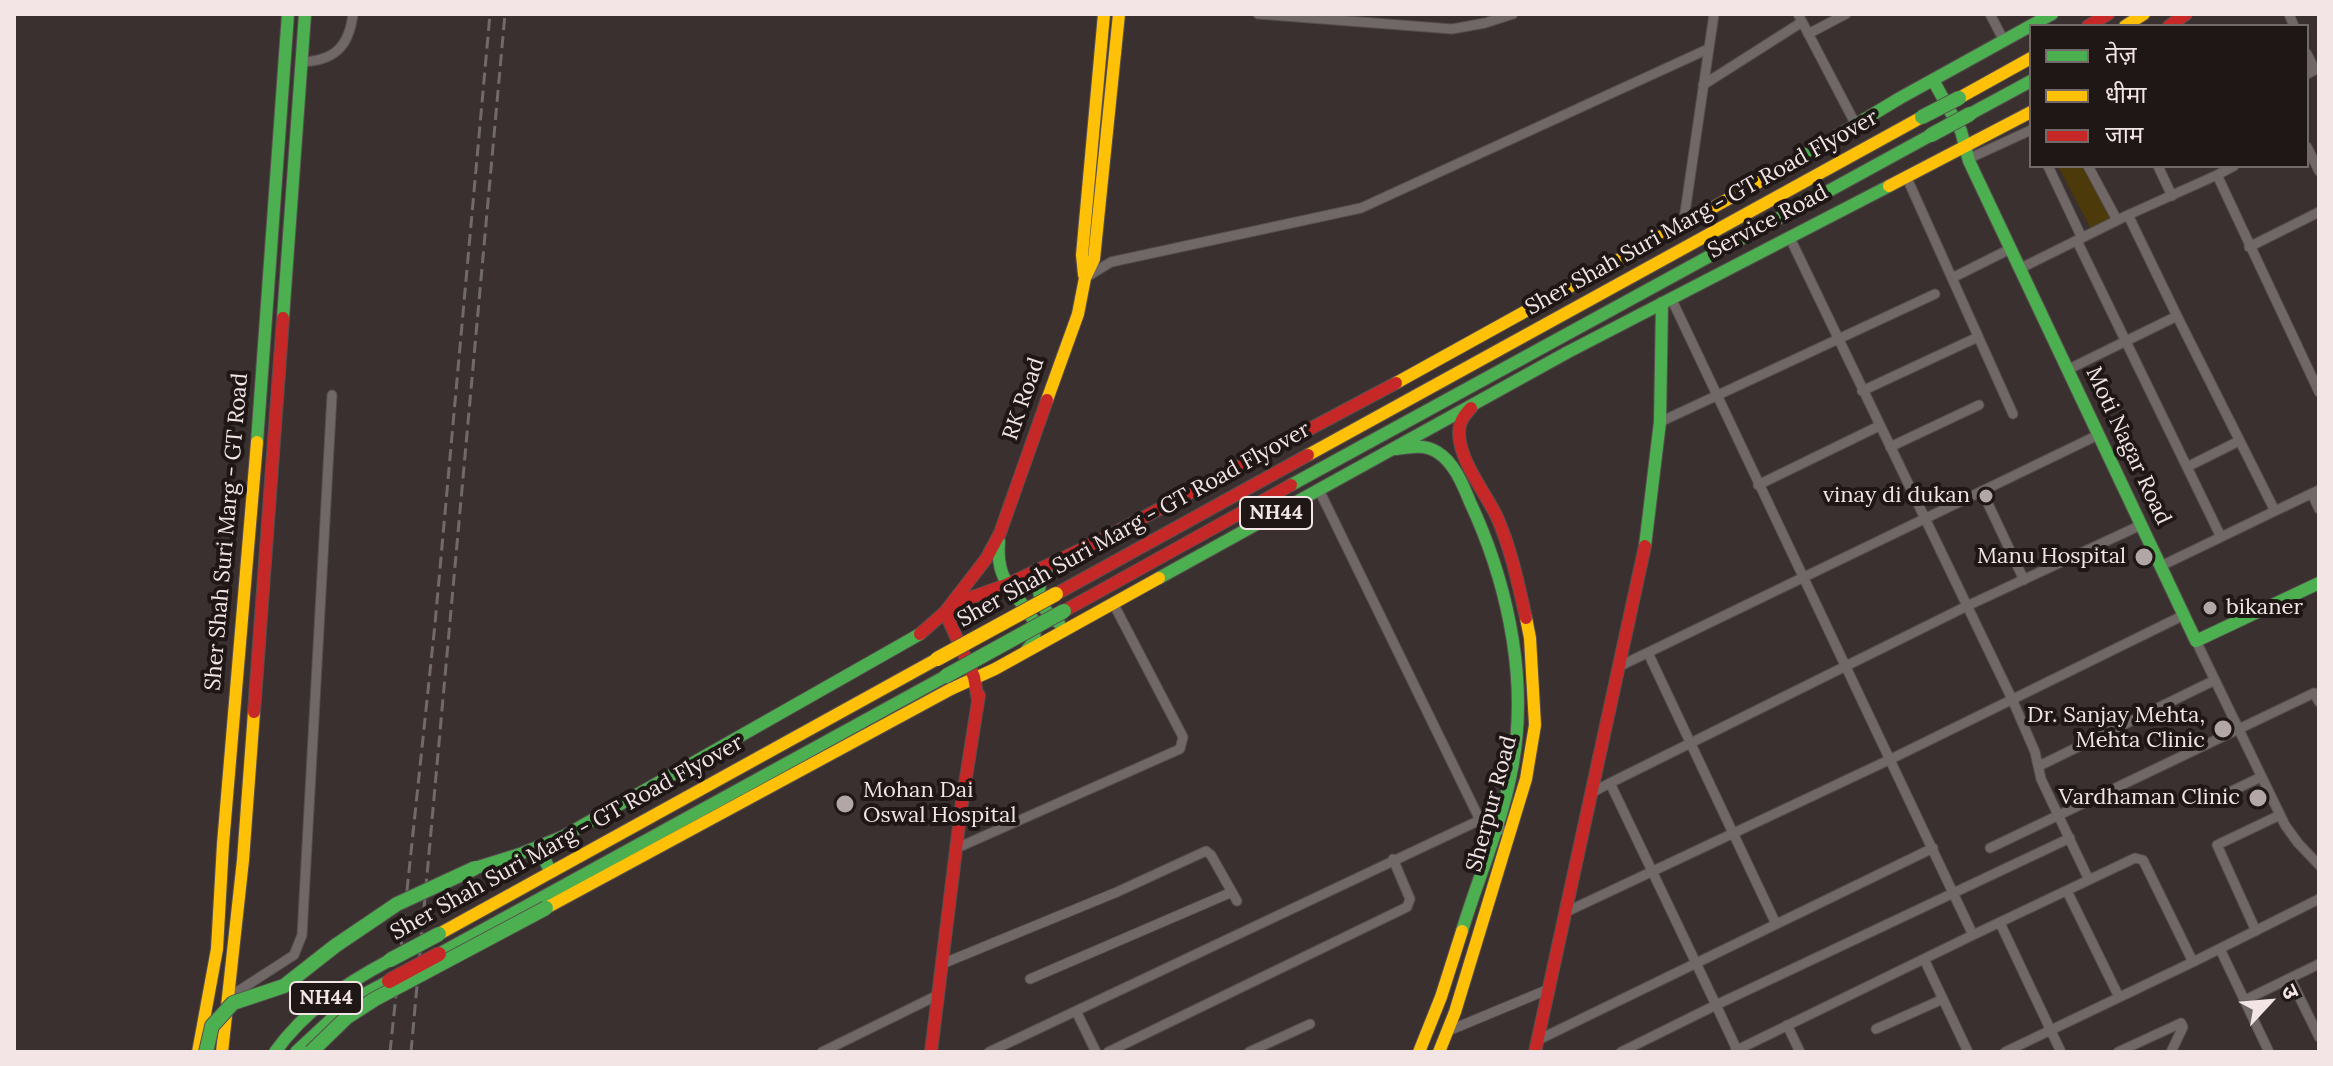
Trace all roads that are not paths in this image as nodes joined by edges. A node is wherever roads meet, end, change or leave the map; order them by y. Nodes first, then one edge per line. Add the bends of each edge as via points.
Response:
1 (288, 14) edge
2 (305, 14) edge
3 (353, 14) edge
4 (1104, 14) edge
5 (1119, 14) edge
6 (1258, 14) edge
7 (1513, 14) edge
8 (1846, 14) edge
9 (1990, 14) edge
10 (2052, 14) edge
11 (1715, 15) edge
12 (1800, 18) edge
13 (2032, 24) edge
14 (2029, 26) edge
15 (1808, 34) junction
16 (2003, 39) junction
17 (1708, 49) junction
18 (2029, 59) edge
19 (301, 62) junction
20 (1933, 80) junction
21 (2029, 82) edge
22 (1703, 85) junction
23 (2029, 113) edge
24 (1856, 125) junction
25 (2029, 131) edge
26 (2309, 151) edge
27 (1967, 152) junction
28 (2049, 168) edge
29 (2089, 168) edge
30 (2159, 168) edge
31 (2230, 168) edge
32 (2319, 171) edge
33 (2217, 175) junction
34 (1906, 176) junction
35 (2172, 196) junction
36 (2319, 212) edge
37 (2128, 215) junction
38 (2117, 220) junction
39 (1683, 226) junction
40 (1789, 236) junction
41 (2080, 239) junction
42 (2249, 247) junction
43 (2010, 249) junction
44 (2019, 269) junction
45 (1085, 278) junction
46 (1952, 278) junction
47 (1935, 294) dead end
48 (1666, 300) junction
49 (2177, 316) junction
50 (1978, 337) junction
51 (1837, 340) junction
52 (2126, 342) junction
53 (2067, 370) junction
54 (1862, 391) junction
55 (2319, 392) edge
56 (332, 395) dead end
57 (1717, 396) junction
58 (1475, 404) junction
59 (1979, 405) dead end
60 (2013, 414) dead end
61 (1660, 422) junction
62 (1879, 426) junction
63 (2098, 435) junction
64 (2239, 441) junction
65 (1890, 447) junction
66 (1393, 450) junction
67 (2187, 467) junction
68 (1758, 485) junction
69 (1319, 490) junction
70 (1982, 491) junction
71 (2315, 492) edge
72 (2319, 509) edge
73 (2275, 511) junction
74 (1496, 516) junction
75 (1924, 518) junction
76 (1479, 525) junction
77 (2141, 525) junction
78 (1000, 533) junction
79 (2221, 537) junction
80 (1050, 565) junction
81 (2161, 566) junction
82 (1804, 576) junction
83 (2024, 580) junction
84 (2319, 583) edge
85 (1006, 585) junction
86 (1113, 603) junction
87 (1967, 606) junction
88 (945, 612) junction
89 (2184, 615) junction
90 (1071, 626) junction
91 (2196, 641) junction
92 (1025, 652) junction
93 (1648, 653) junction
94 (1620, 666) junction
95 (1847, 666) junction
96 (995, 669) junction
97 (974, 678) junction
98 (2215, 680) junction
99 (2317, 695) edge
100 (2012, 699) junction
101 (978, 700) junction
102 (2239, 730) junction
103 (1690, 744) junction
104 (1891, 759) junction
105 (2039, 766) junction
106 (2261, 777) junction
107 (1610, 783) junction
108 (1593, 792) junction
109 (2209, 802) dead end
110 (2060, 814) junction
111 (2280, 815) junction
112 (1487, 823) junction
113 (1510, 833) junction
114 (1734, 833) junction
115 (2070, 838) junction
116 (539, 847) junction
117 (957, 848) junction
118 (1933, 848) junction
119 (1990, 848) dead end
120 (1393, 859) junction
121 (2319, 865) edge
122 (550, 871) junction
123 (1651, 872) junction
124 (2089, 880) junction
125 (572, 888) junction
126 (2067, 891) junction
127 (1954, 893) junction
128 (2319, 899) edge
129 (1566, 912) junction
130 (2000, 923) junction
131 (1776, 924) junction
132 (2256, 931) junction
133 (1973, 935) junction
134 (2220, 949) junction
135 (1924, 959) junction
136 (2193, 962) junction
137 (1694, 963) junction
138 (942, 964) junction
139 (2319, 964) edge
140 (2290, 978) junction
141 (1030, 979) dead end
142 (1549, 989) junction
143 (938, 995) junction
144 (229, 997) junction
145 (2119, 997) junction
146 (1943, 999) junction
147 (2245, 1000) junction
148 (1716, 1005) junction
149 (1437, 1006) junction
150 (1076, 1011) junction
151 (1455, 1012) junction
152 (1310, 1024) dead end
153 (1787, 1025) junction
154 (1876, 1029) dead end
155 (2050, 1030) junction
156 (1448, 1031) junction
157 (2319, 1037) edge
158 (1537, 1046) edge
159 (1735, 1051) edge
160 (198, 1052) edge
161 (206, 1052) edge
162 (222, 1052) edge
163 (275, 1052) edge
164 (296, 1052) edge
165 (311, 1052) edge
166 (822, 1052) edge
167 (931, 1052) edge
168 (989, 1052) edge
169 (1096, 1052) edge
170 (1108, 1052) edge
171 (1249, 1052) edge
172 (1419, 1052) edge
173 (1439, 1052) edge
174 (1621, 1052) edge
175 (1800, 1052) edge
176 (1968, 1052) edge
177 (2005, 1052) edge
178 (2061, 1052) edge
179 (2118, 1052) edge
180 (2171, 1052) edge
181 (2269, 1052) edge

1 - 160 main road, Sher Shah Suri Marg - GT Road via 217,949
2 - 19 main road, Sher Shah Suri Marg - GT Road
3 - 19 street via 336,53 326,60
4 - 45 main road, RK Road via 1082,255
5 - 45 main road, RK Road via 1094,259
6 - 7 street via 1452,29
8 - 15 street
9 - 16 street
10 - 13 main road, Service Road
11 - 17 street
12 - 15 street
12 - 22 street
14 - 16 main road, Service Road
15 - 24 street
16 - 20 main road, Service Road
17 - 22 street
17 - 45 street via 1361,208 1111,262
18 - 122 main road, Sher Shah Suri Marg - GT Road Flyover / NH44, bridge
19 - 144 main road, Sher Shah Suri Marg - GT Road
20 - 24 main road, Service Road
20 - 27 main road, Moti Nagar Road
21 - 125 main road, Sher Shah Suri Marg - GT Road Flyover / NH44, bridge via 946,676
22 - 39 street
23 - 27 main road, Service Road
24 - 39 main road, Service Road
25 - 27 street
26 - 32 street
27 - 34 main road, Service Road
27 - 43 main road, Moti Nagar Road
28 - 41 street
29 - 38 street
30 - 35 street
31 - 33 street
33 - 35 street
33 - 42 street
34 - 40 main road, Service Road
34 - 46 street
35 - 37 street
36 - 42 street
37 - 38 street
37 - 49 street
38 - 41 street
39 - 80 main road, Service Road / NH44
40 - 48 main road, Service Road
40 - 51 street
41 - 44 street
41 - 52 street
42 - 55 street
43 - 44 main road, Moti Nagar Road
43 - 46 street
44 - 53 main road, Moti Nagar Road
45 - 78 main road, RK Road via 1078,314
46 - 50 street
47 - 51 street
48 - 57 street
48 - 58 main road, Service Road / NH44
48 - 61 main road
49 - 52 street
49 - 64 street
50 - 54 street
50 - 60 street
51 - 54 street
51 - 57 street
52 - 53 street
52 - 67 street
53 - 63 main road, Moti Nagar Road
54 - 62 street
56 - 144 street via 302,935 294,955
57 - 61 street
57 - 68 street
58 - 66 main road, NH44
58 - 74 main road, Sherpur Road via 1462,417 1459,440
59 - 65 street
61 - 94 main road via 1647,538
62 - 65 street
62 - 68 street
63 - 70 street
63 - 77 main road, Moti Nagar Road
64 - 67 street
64 - 73 street
65 - 75 street
66 - 69 main road, NH44
66 - 76 main road, Sherpur Road via 1421,445 1442,454 1457,474
67 - 79 street
68 - 82 street
69 - 86 main road, NH44
69 - 112 street
70 - 75 street
70 - 83 street
71 - 72 street
71 - 73 street
73 - 79 street
74 - 76 main road
74 - 113 main road, Sherpur Road via 1524,602 1534,682 1533,742
75 - 82 street
75 - 87 street
76 - 112 main road, Sherpur Road via 1505,596 1515,676 1515,748 1510,773
77 - 81 main road, Moti Nagar Road
77 - 83 street
78 - 85 main road via 998,561
78 - 88 main road
79 - 81 street
80 - 85 main road, NH44
80 - 90 main road via 1039,582 1040,603 1052,619
81 - 89 main road, Moti Nagar Road
82 - 93 street
82 - 95 street
83 - 87 street
84 - 91 main road
85 - 88 main road, NH44 via 978,593
85 - 92 main road via 1035,622 1035,639
86 - 90 main road, NH44
86 - 117 street via 1183,737 1180,749
87 - 95 street
87 - 100 street
88 - 97 main road
88 - 116 main road via 894,650
89 - 91 main road, Moti Nagar Road
89 - 100 street
90 - 92 main road, NH44
91 - 98 street
92 - 96 main road, NH44
93 - 94 street
93 - 103 street
94 - 108 main road
95 - 103 street
95 - 104 street
96 - 97 main road, NH44
96 - 101 main road via 983,682
97 - 101 main road
97 - 125 main road
98 - 102 street
98 - 105 street
99 - 102 street
100 - 104 street
100 - 105 street
101 - 117 main road
102 - 106 street
102 - 110 street
103 - 107 street
103 - 114 street
104 - 114 street
104 - 118 street
105 - 110 street
106 - 109 street
106 - 111 street
107 - 108 street
107 - 123 street
108 - 129 main road
110 - 115 street
110 - 119 street
111 - 121 street
111 - 132 street via 2217,845
112 - 113 street
112 - 120 street
112 - 149 main road, Sherpur Road
113 - 151 main road, Sherpur Road
114 - 123 street
114 - 131 street
115 - 124 street
115 - 127 street
116 - 122 main road
116 - 161 main road, bridge via 409,898 335,946 292,982 233,1003 212,1026
117 - 138 main road
118 - 127 street
118 - 131 street
120 - 150 street
120 - 170 street via 1410,899 1407,907
122 - 163 main road, Sher Shah Suri Marg - GT Road Flyover / NH44, bridge via 348,981 296,1025
123 - 129 street
123 - 137 street
124 - 126 street
124 - 136 street via 2135,858 2143,860
125 - 164 main road, Sher Shah Suri Marg - GT Road Flyover / NH44, bridge via 351,1001
125 - 165 main road, bridge via 546,908 375,999
126 - 130 street
126 - 145 street
127 - 133 street
127 - 148 street
128 - 132 street
129 - 142 main road
130 - 133 street
130 - 155 street
131 - 137 street
132 - 134 street
133 - 135 street
134 - 136 street
134 - 147 street
135 - 146 street
135 - 153 street
136 - 145 street
137 - 148 street
137 - 158 street
138 - 141 street via 1206,851 1234,897
138 - 143 main road
139 - 140 street
140 - 147 street
140 - 157 street
142 - 156 street
142 - 158 main road
143 - 166 street
143 - 167 main road
144 - 162 main road, Sher Shah Suri Marg - GT Road
145 - 155 street
146 - 154 street
146 - 176 street
147 - 181 street
148 - 159 street
148 - 174 street
149 - 151 main road
149 - 172 main road, Sherpur Road
150 - 168 street
150 - 169 street
151 - 156 main road, Sherpur Road
152 - 171 street
153 - 159 street
153 - 175 street
155 - 177 street
155 - 178 street
156 - 173 main road, Sherpur Road
179 - 180 street via 2181,1023

